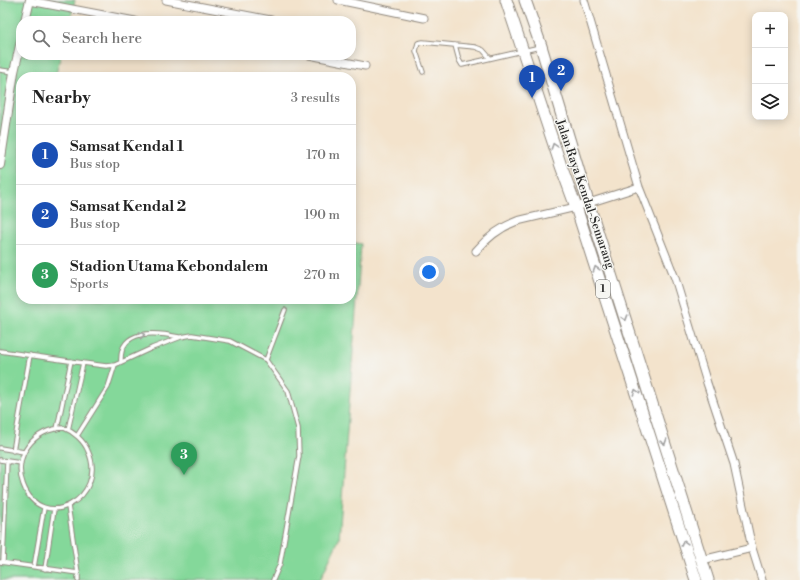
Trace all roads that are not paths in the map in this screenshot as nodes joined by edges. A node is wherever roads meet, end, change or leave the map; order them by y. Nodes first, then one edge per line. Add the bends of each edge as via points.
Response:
1 (28, 0) edge
2 (166, 0) edge
3 (338, 0) edge
4 (506, 0) edge
5 (525, 0) edge
6 (584, 0) edge
7 (26, 16) edge
8 (110, 16) edge
9 (250, 16) edge
10 (424, 18) dead end
11 (455, 45) junction
12 (541, 46) junction
13 (523, 51) junction
14 (490, 58) junction
15 (17, 60) edge
16 (334, 60) edge
17 (365, 66) dead end
18 (0, 70) edge
19 (14, 72) junction
20 (423, 72) dead end
21 (3, 127) edge
22 (0, 165) edge
23 (639, 188) junction
24 (588, 202) junction
25 (576, 207) junction
26 (476, 251) dead end
27 (285, 310) dead end
28 (181, 337) junction
29 (0, 351) edge
30 (30, 355) junction
31 (266, 360) junction
32 (71, 361) junction
33 (120, 362) junction
34 (82, 363) junction
35 (115, 365) junction
36 (649, 415) junction
37 (57, 429) junction
38 (68, 430) junction
39 (77, 436) junction
40 (0, 448) edge
41 (13, 451) junction
42 (24, 452) junction
43 (0, 460) edge
44 (7, 461) junction
45 (21, 463) junction
46 (68, 506) junction
47 (44, 508) junction
48 (54, 509) junction
49 (752, 548) junction
50 (702, 560) junction
51 (2, 562) edge
52 (34, 567) junction
53 (45, 569) junction
54 (78, 573) junction
55 (78, 580) edge
56 (273, 580) edge
57 (696, 580) edge
58 (708, 580) edge
59 (762, 580) edge

1 - 7 street
1 - 8 street
2 - 9 street
3 - 10 street
4 - 13 highway, Jalan Raya Kendal-Semarang / 1
5 - 12 highway, Jalan Raya Kendal-Semarang / 1
6 - 23 street
11 - 14 lane via 475,47 483,50
11 - 14 lane via 462,65
11 - 20 lane via 418,43 416,51
12 - 13 lane
12 - 24 highway, Jalan Raya Kendal-Semarang / 1
13 - 14 lane
25 -> 13 highway, Jalan Raya Kendal-Semarang / 1
15 - 19 street
16 - 17 street
18 - 19 lane
19 - 21 street
21 - 22 street
23 - 24 street
23 - 49 street via 675,278 734,464
24 - 25 street
24 -> 36 highway, Jalan Raya Kendal-Semarang / 1
25 - 26 street via 508,224
36 -> 25 highway, Jalan Raya Kendal-Semarang / 1
27 - 31 lane
28 - 31 lane via 192,335 230,341
28 - 33 lane
33 -> 28 lane via 122,348 133,337 156,333
29 - 30 lane
30 - 32 lane
30 - 41 lane
31 - 56 lane via 288,391 298,428 297,464 280,564
32 - 34 lane
32 - 37 lane
33 - 35 lane
34 - 35 lane
34 - 38 lane
35 - 39 lane via 108,387
36 -> 50 highway, Jalan Raya Kendal-Semarang / 1
57 -> 36 highway, Jalan Raya Kendal-Semarang / 1
37 - 38 lane
37 - 42 lane via 35,438
38 - 39 lane
39 - 46 lane via 90,454 91,476 82,495
40 - 41 lane
41 - 42 lane
42 - 45 lane
43 - 44 lane
44 - 45 lane
44 - 51 lane
45 - 47 lane via 21,477 26,491
46 - 48 lane
46 - 54 lane
47 - 48 lane
47 - 52 lane
48 - 53 lane
49 - 50 street
49 - 59 street
50 - 58 highway, Jalan Raya Kendal-Semarang / 1
51 - 52 lane
52 - 53 lane
53 - 54 lane
54 - 55 lane

